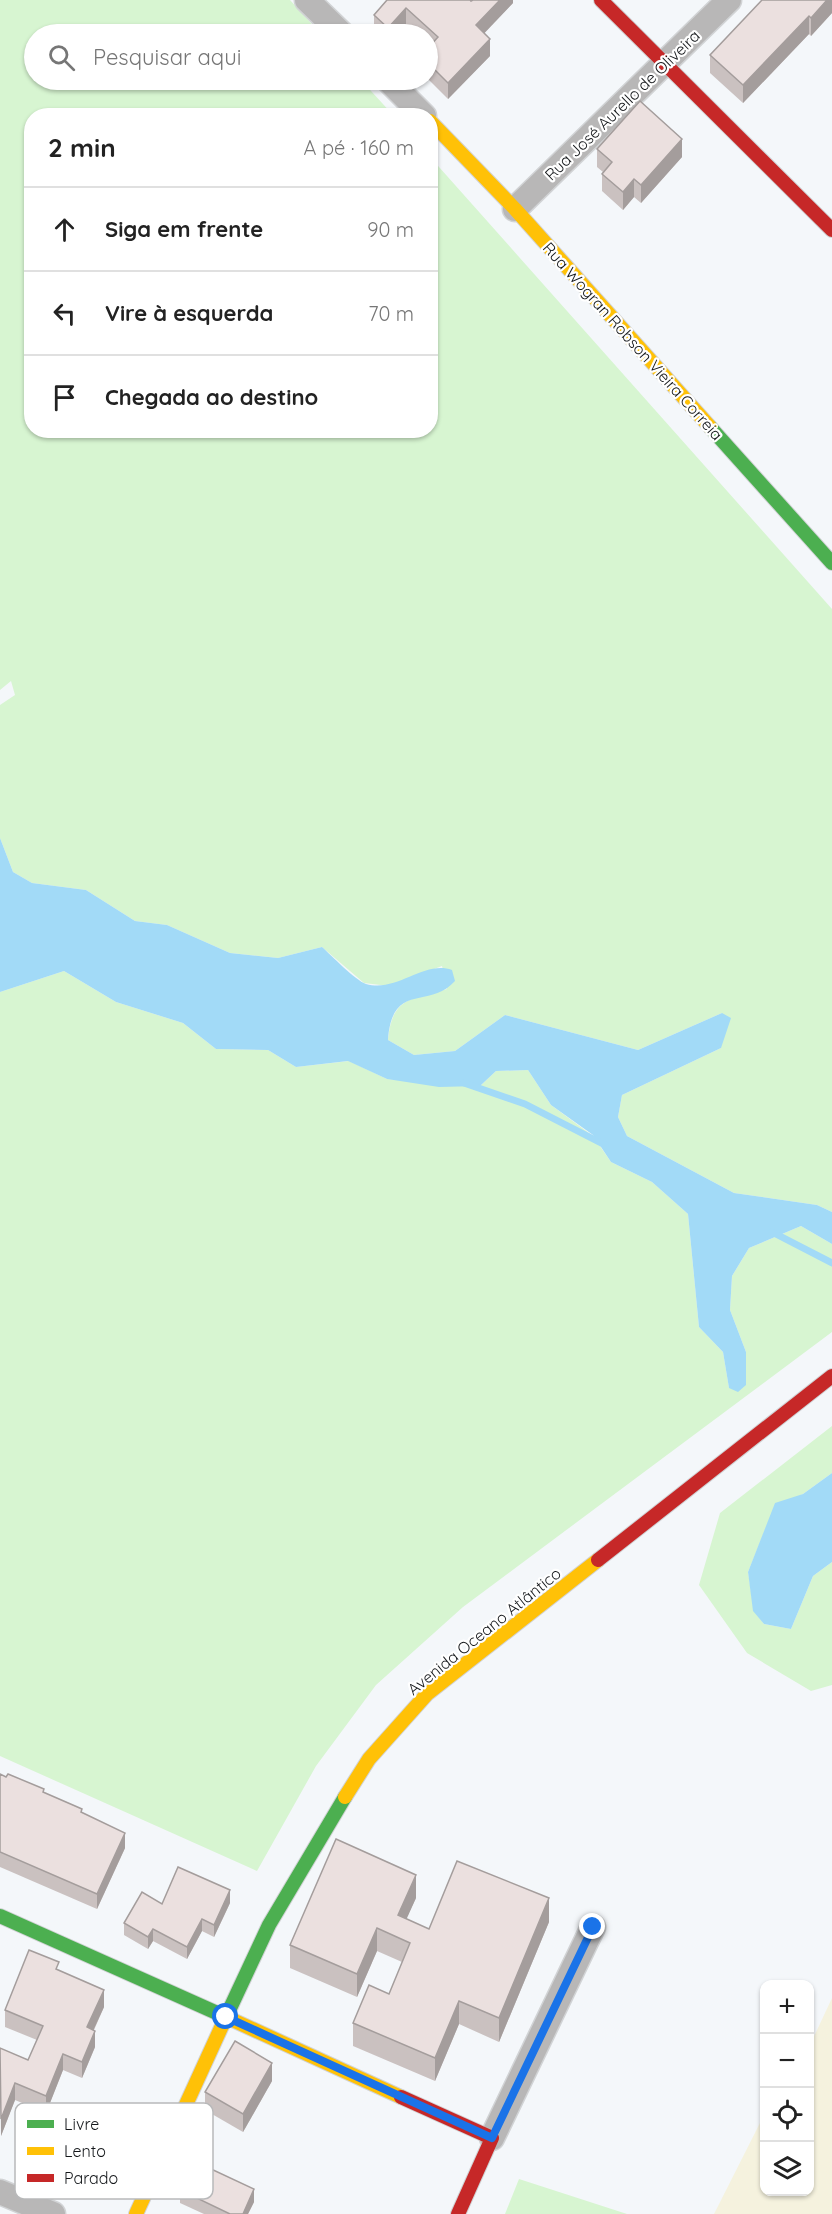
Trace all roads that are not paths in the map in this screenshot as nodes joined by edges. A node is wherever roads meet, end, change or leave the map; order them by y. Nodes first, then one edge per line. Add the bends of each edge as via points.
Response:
1 (308, 0) edge
2 (601, 0) edge
3 (729, 0) edge
4 (332, 24) edge
5 (665, 63) junction
6 (398, 90) edge
7 (416, 108) edge
8 (438, 130) edge
9 (515, 209) junction
10 (832, 230) edge
11 (832, 563) edge
12 (832, 1376) edge
13 (0, 1916) edge
14 (593, 1927) dead end
15 (226, 2017) junction
16 (187, 2103) edge
17 (492, 2138) junction
18 (0, 2192) edge
19 (15, 2198) edge
20 (17, 2199) edge
21 (143, 2199) edge
22 (53, 2214) edge
23 (136, 2214) edge
24 (458, 2214) edge

1 - 4 street
2 - 5 main road
3 - 5 street, Rua José Aurello de Oliveira
5 - 9 street, Rua José Aurello de Oliveira
5 - 10 main road
6 - 7 street
8 - 9 main road, Rua Wogran Robson Vieira Correia
9 - 11 main road, Rua Wogran Robson Vieira Correia
12 - 15 main road, Avenida Oceano Atlântico via 428,1694 369,1759 317,1841 269,1925
13 - 15 main road
14 - 17 street
15 - 16 main road, Avenida Oceano Atlântico
15 - 17 main road
17 - 24 main road
18 - 19 street
20 - 22 street
21 - 23 main road, Avenida Oceano Atlântico

